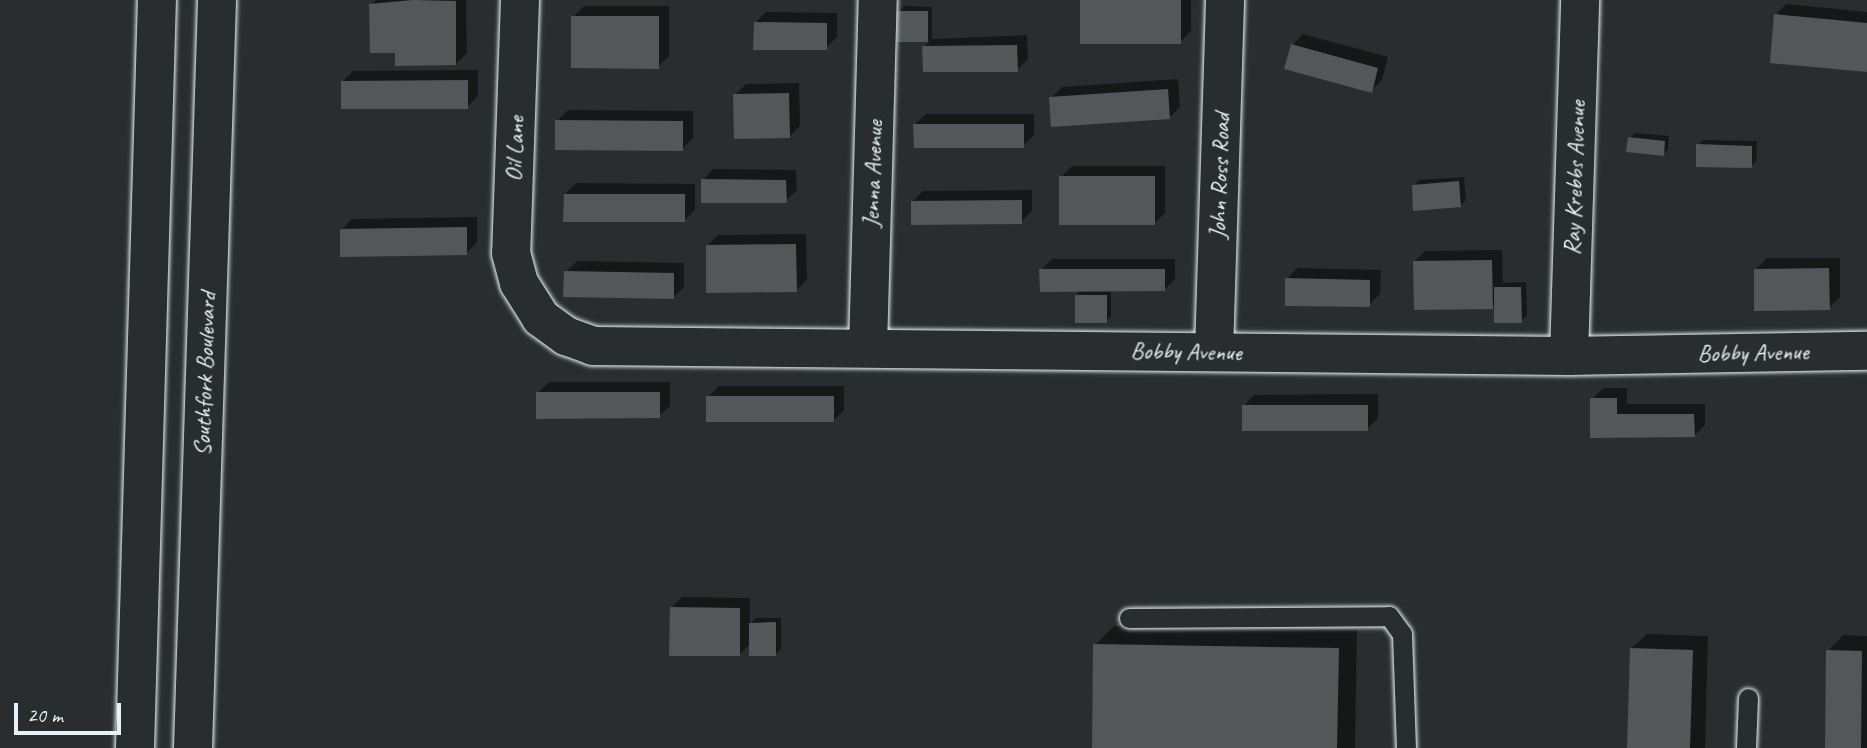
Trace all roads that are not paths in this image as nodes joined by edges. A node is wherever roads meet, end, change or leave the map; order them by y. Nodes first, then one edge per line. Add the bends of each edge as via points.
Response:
1 (157, 0) edge
2 (217, 0) edge
3 (520, 0) edge
4 (878, 0) edge
5 (1225, 0) edge
6 (1580, 0) edge
7 (524, 295) joint
8 (868, 348) junction
9 (1867, 351) edge
10 (1214, 352) junction
11 (1569, 356) junction
12 (1129, 618) dead end
13 (1748, 698) dead end
14 (135, 748) edge
15 (193, 748) edge
16 (1406, 748) edge
17 (1746, 748) edge

1 - 14 street
2 - 15 street, Southfork Boulevard
3 - 7 street, Oil Lane via 511,253
4 - 8 street, Jenna Avenue
5 - 10 street, John Ross Road
6 - 11 street, Ray Krebbs Avenue
7 - 8 street, Bobby Avenue via 558,330 593,346
8 - 10 street, Bobby Avenue
9 - 11 street, Bobby Avenue
10 - 11 street, Bobby Avenue
12 - 16 lane via 1389,615 1402,634
13 - 17 lane

